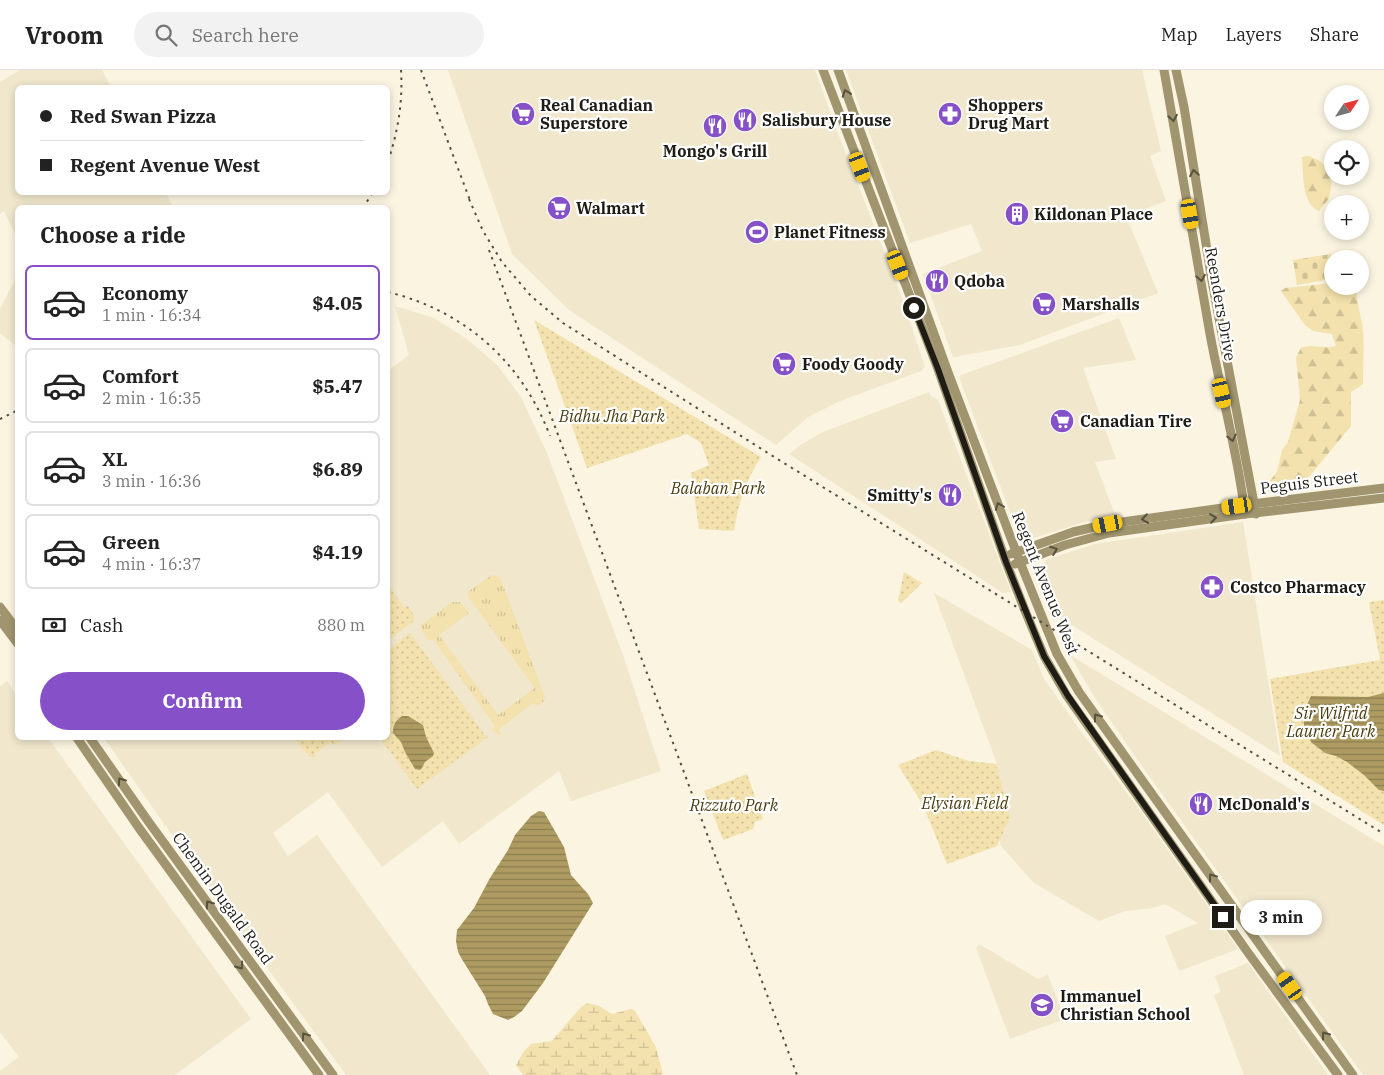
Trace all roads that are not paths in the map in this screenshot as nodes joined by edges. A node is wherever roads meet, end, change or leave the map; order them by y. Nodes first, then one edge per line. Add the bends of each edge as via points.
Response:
1 (823, 70) edge
2 (838, 70) edge
3 (1164, 70) edge
4 (1176, 70) edge
5 (865, 180) junction
6 (881, 188) junction
7 (871, 195) junction
8 (887, 205) junction
9 (892, 249) junction
10 (904, 252) junction
11 (909, 264) junction
12 (904, 280) junction
13 (918, 288) junction
14 (908, 292) junction
15 (1384, 488) edge
16 (1384, 498) edge
17 (1250, 509) junction
18 (1016, 552) junction
19 (1004, 556) junction
20 (1020, 562) junction
21 (1008, 566) junction
22 (0, 607) edge
23 (0, 620) edge
24 (15, 627) edge
25 (15, 640) edge
26 (1110, 736) junction
27 (78, 740) edge
28 (91, 740) edge
29 (1101, 744) junction
30 (1176, 850) junction
31 (1194, 852) junction
32 (319, 1075) edge
33 (333, 1075) edge
34 (1338, 1075) edge
35 (1353, 1075) edge

1 - 5 main road, Regent Avenue West
6 -> 2 main road, Regent Avenue West
3 -> 17 main road, Reenders Drive via 1214,351
17 -> 4 main road, Reenders Drive
5 - 6 main road
5 - 7 main road, Regent Avenue West
6 - 8 main road, Regent Avenue West
7 - 8 main road
7 - 9 main road, Regent Avenue West
8 - 10 main road, Regent Avenue West
9 - 10 main road
9 - 12 main road, Regent Avenue West
10 - 11 main road, Regent Avenue West
11 - 12 main road
11 - 13 main road, Regent Avenue West
12 - 14 main road, Regent Avenue West
13 - 14 main road
18 -> 13 main road, Regent Avenue West
14 - 19 main road, Regent Avenue West
15 - 17 main road, Peguis Street
16 - 17 main road, Peguis Street
17 -> 18 main road, Peguis Street via 1108,524
20 -> 17 main road, Peguis Street via 1110,533
18 - 19 main road, Peguis Street
18 - 20 main road, Regent Avenue West
19 - 21 main road, Regent Avenue West
20 - 21 main road, Peguis Street
26 -> 20 main road, Regent Avenue West via 1057,654
21 - 29 main road, Regent Avenue West via 1044,656
22 - 24 main road
23 - 25 main road
26 - 29 main road
26 - 31 main road, Regent Avenue West
27 -> 32 main road, Chemin Dugald Road
33 -> 28 main road, Chemin Dugald Road
29 - 30 main road, Regent Avenue West
30 - 31 main road
30 - 34 main road, Regent Avenue West
35 -> 31 main road, Regent Avenue West

